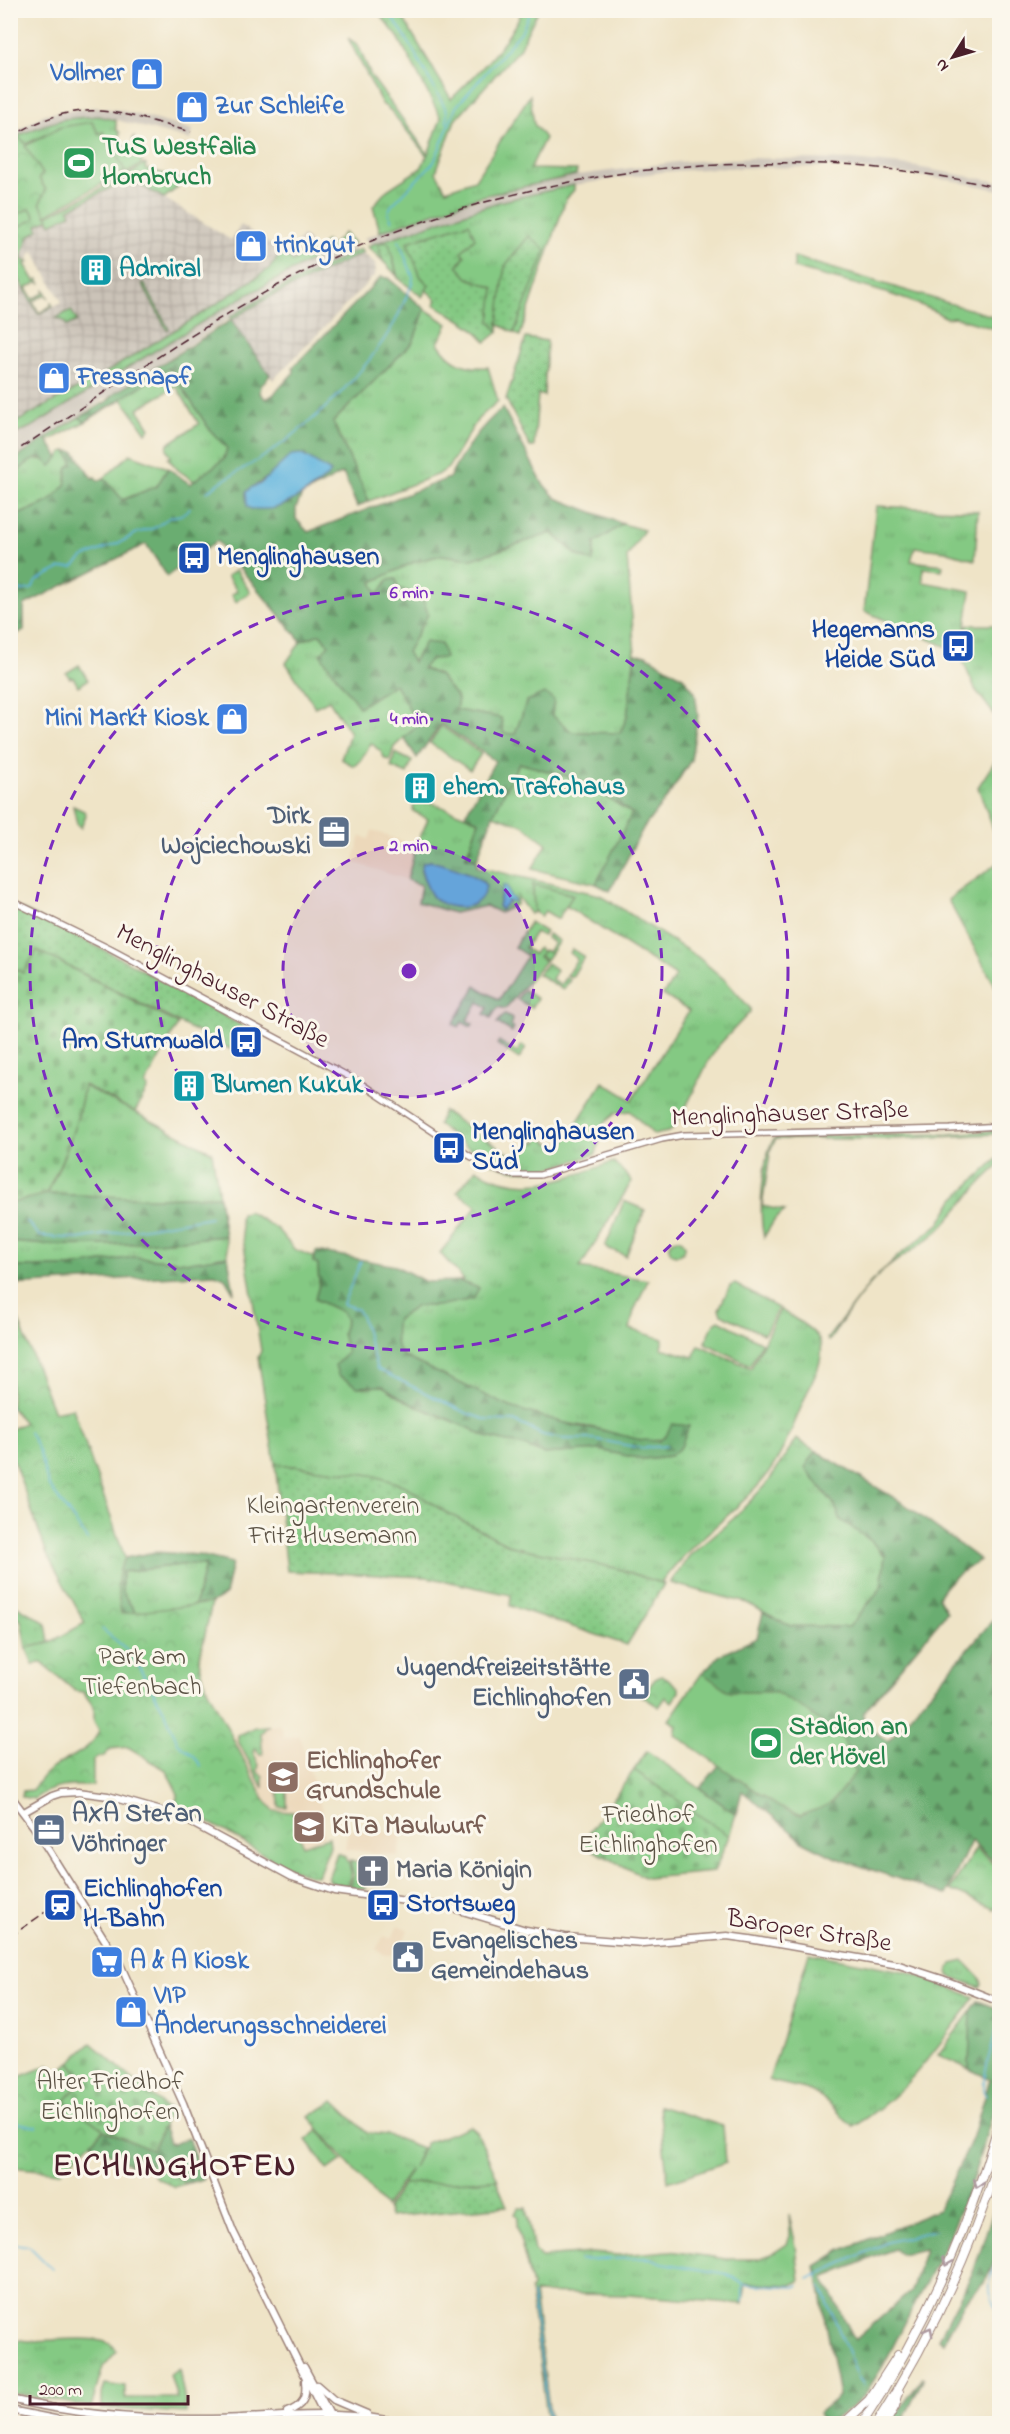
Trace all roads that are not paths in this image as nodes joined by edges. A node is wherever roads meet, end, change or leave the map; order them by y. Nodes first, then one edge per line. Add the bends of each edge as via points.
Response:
1 (10, 900) edge
2 (999, 1126) edge
3 (10, 1795) edge
4 (24, 1812) junction
5 (999, 2002) edge
6 (999, 2120) edge
7 (999, 2159) edge
8 (913, 2336) junction
9 (306, 2374) junction
10 (902, 2382) junction
11 (10, 2399) edge
12 (10, 2410) edge
13 (282, 2414) junction
14 (327, 2414) junction
15 (376, 2418) junction
16 (80, 2424) edge
17 (328, 2424) edge
18 (335, 2424) edge
19 (405, 2424) edge
20 (843, 2424) edge
21 (862, 2424) edge
22 (876, 2424) edge
23 (885, 2424) edge

1 - 2 street, Menglinghauser Straße via 357,1081 483,1164 512,1175 552,1173 684,1135
3 - 4 main road
4 - 5 main road, Baroper Straße via 61,1793 117,1798 178,1816 292,1877 334,1891 449,1907 535,1932 643,1943 698,1937 749,1938 899,1965
4 - 9 main road via 120,1964 183,2102 229,2224
6 -> 8 highway via 960,2233
10 -> 7 highway via 941,2308 974,2232
8 - 20 highway via 905,2342 869,2400
8 - 21 highway
9 - 13 main road via 303,2402
9 - 14 main road
9 - 15 main road via 329,2397
10 - 22 highway
10 - 23 highway
11 - 13 main road via 108,2414 204,2420
12 - 16 main road
13 - 14 main road
14 - 15 main road
14 - 17 main road
14 - 18 main road
15 - 19 main road

